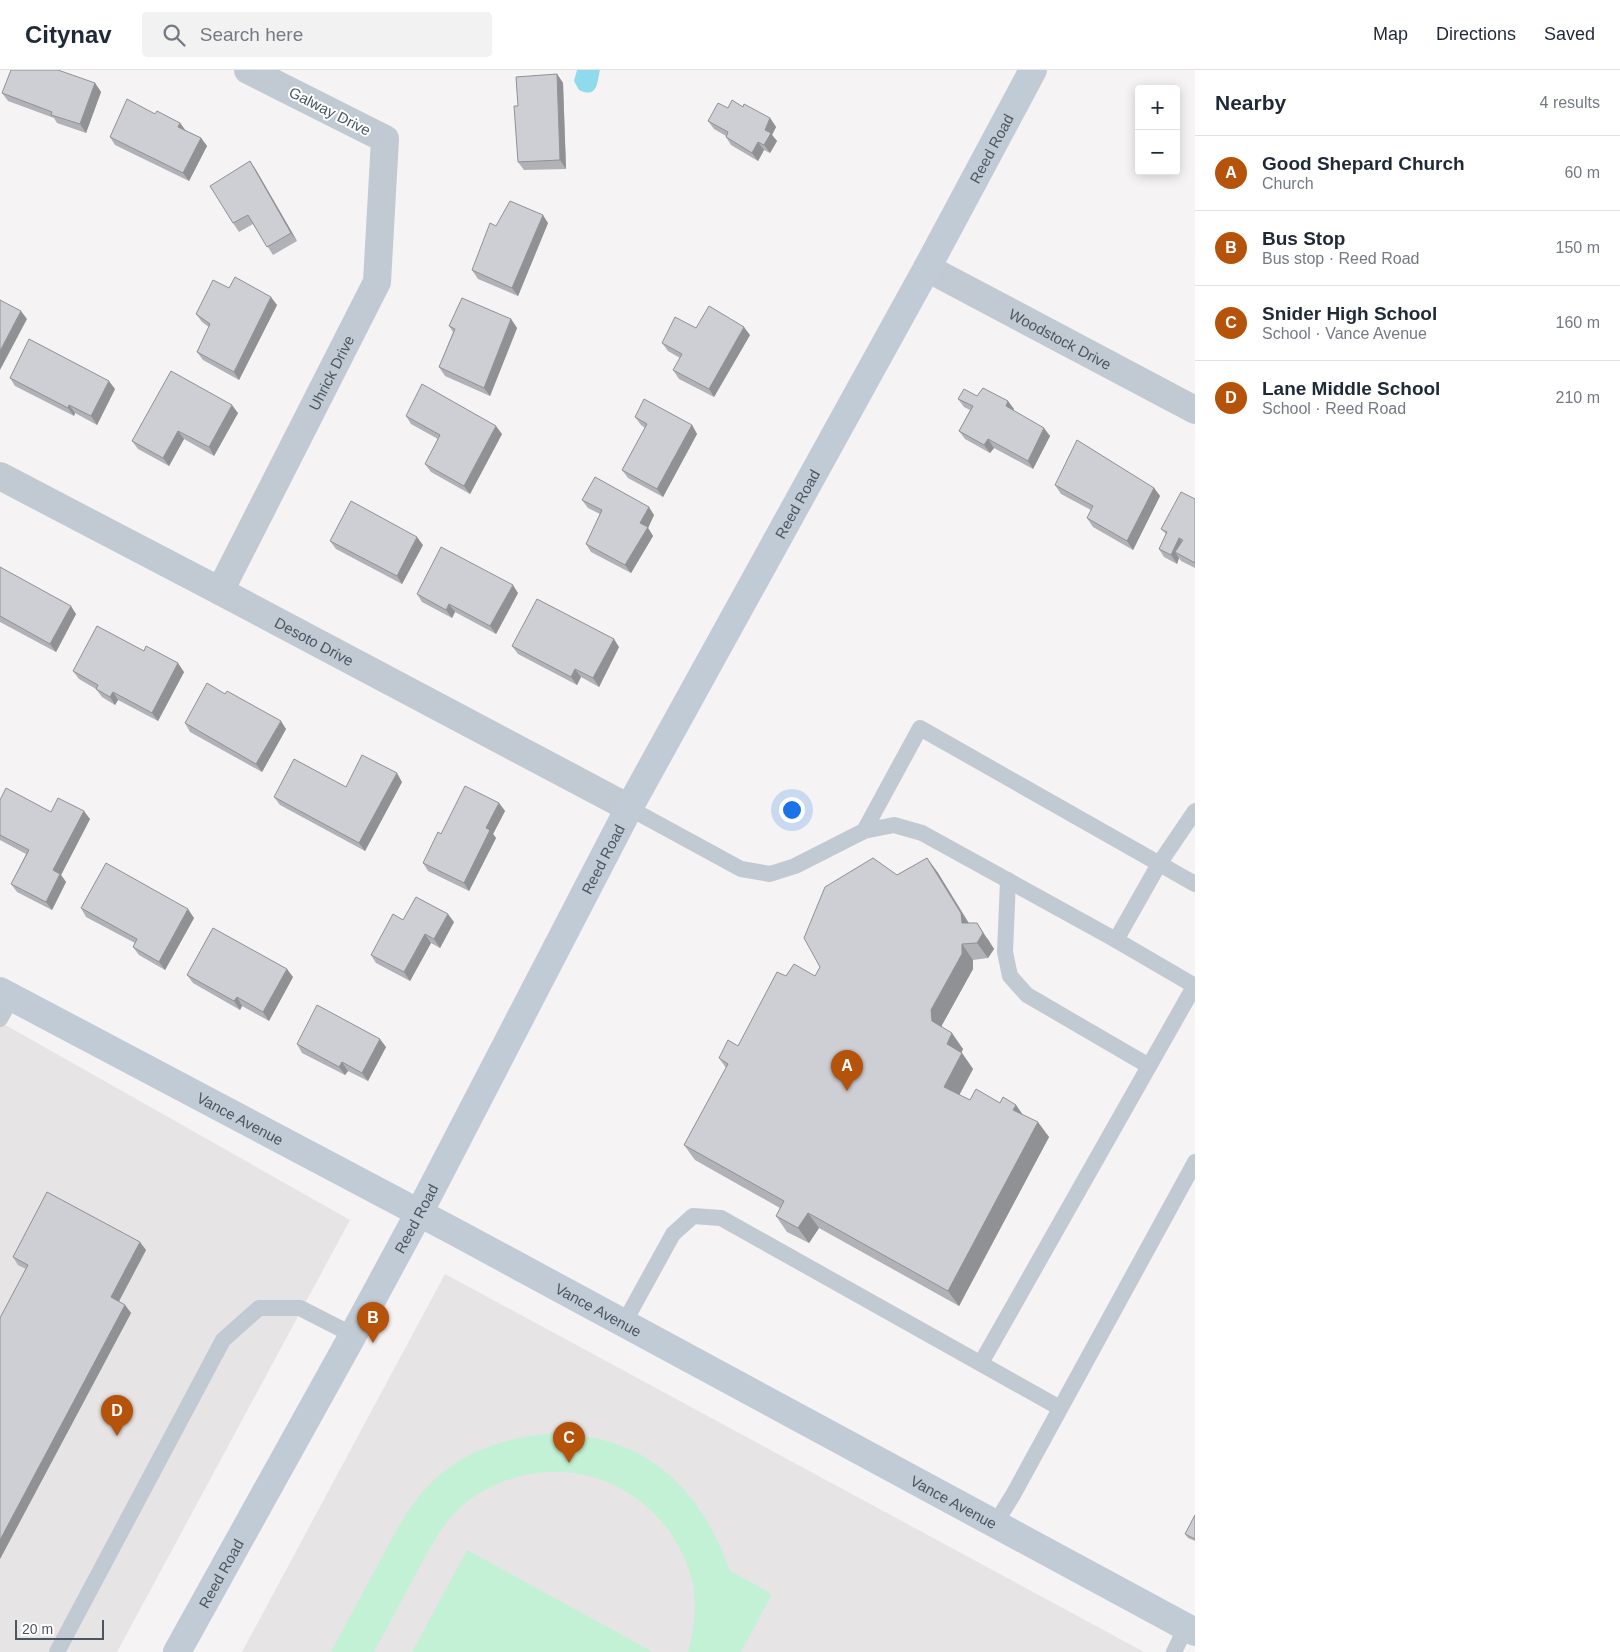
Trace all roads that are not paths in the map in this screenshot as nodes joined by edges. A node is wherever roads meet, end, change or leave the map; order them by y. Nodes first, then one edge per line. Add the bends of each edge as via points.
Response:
1 (248, 70) edge
2 (1033, 70) edge
3 (385, 139) joint
4 (926, 268) junction
5 (1195, 410) edge
6 (0, 476) edge
7 (220, 590) junction
8 (628, 808) junction
9 (1195, 811) edge
10 (864, 831) junction
11 (1159, 864) junction
12 (1008, 880) junction
13 (1195, 884) edge
14 (1116, 940) junction
15 (1195, 985) edge
16 (4, 1002) edge
17 (1150, 1066) junction
18 (1195, 1162) edge
19 (419, 1213) junction
20 (624, 1323) junction
21 (353, 1335) junction
22 (981, 1363) junction
23 (1060, 1408) junction
24 (994, 1524) junction
25 (1190, 1630) edge
26 (57, 1652) edge
27 (177, 1652) edge
28 (1174, 1652) edge

1 - 3 street, Galway Drive
2 - 4 main road, Reed Road
3 - 7 street, Uhrick Drive via 377,282
4 - 5 street, Woodstock Drive
4 - 8 main road, Reed Road
6 - 7 street, Desoto Drive
7 - 8 street, Desoto Drive
8 - 10 lane via 741,869 770,874 795,866
8 - 19 main road, Reed Road
9 - 11 lane
10 - 11 lane via 920,728
10 - 12 lane via 894,826 922,833
11 - 13 lane
11 - 14 lane
12 - 14 lane
12 - 17 lane via 1005,952 1010,976 1027,995
14 - 15 lane
15 - 17 lane
16 - 19 main road, Vance Avenue
17 - 22 lane
18 - 23 lane
19 - 20 main road, Vance Avenue
19 - 21 main road, Reed Road
20 - 22 lane via 673,1234 693,1216 721,1218
20 - 24 main road, Vance Avenue
21 - 26 lane via 300,1308 259,1308 223,1340
21 - 27 main road, Reed Road
22 - 23 lane
23 - 24 lane
24 - 25 main road, Vance Avenue
25 - 28 lane

